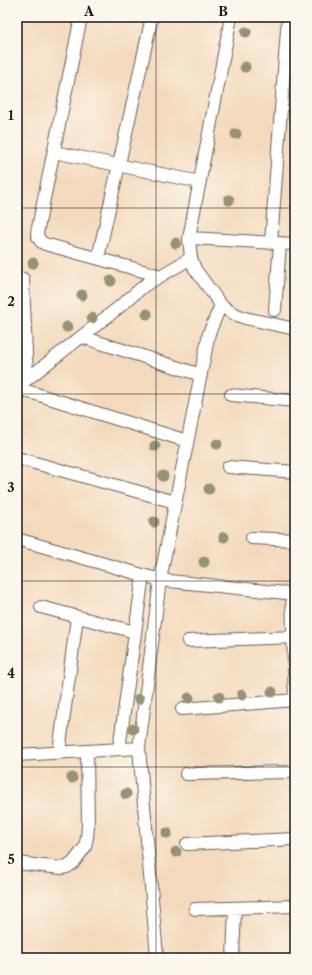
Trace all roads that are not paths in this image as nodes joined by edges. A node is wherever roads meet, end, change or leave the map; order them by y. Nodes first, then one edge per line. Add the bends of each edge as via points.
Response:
1 (81, 17) edge
2 (152, 17) edge
3 (231, 17) edge
4 (288, 17) edge
5 (54, 152) junction
6 (119, 165) junction
7 (200, 182) junction
8 (189, 238) junction
9 (275, 243) junction
10 (295, 244) edge
11 (98, 258) junction
12 (191, 258) junction
13 (161, 276) junction
14 (23, 280) dead end
15 (221, 305) junction
16 (275, 310) dead end
17 (295, 329) edge
18 (82, 337) junction
19 (200, 375) junction
20 (27, 379) junction
21 (17, 387) edge
22 (231, 395) dead end
23 (295, 401) edge
24 (187, 441) junction
25 (17, 458) edge
26 (228, 467) dead end
27 (295, 472) edge
28 (175, 502) junction
29 (252, 538) dead end
30 (17, 539) edge
31 (295, 540) edge
32 (143, 575) junction
33 (160, 580) junction
34 (293, 593) edge
35 (42, 607) dead end
36 (77, 617) junction
37 (135, 632) junction
38 (294, 637) edge
39 (188, 641) dead end
40 (295, 701) edge
41 (182, 709) dead end
42 (139, 748) junction
43 (118, 749) junction
44 (86, 751) junction
45 (59, 752) junction
46 (17, 755) edge
47 (295, 772) edge
48 (186, 774) dead end
49 (295, 839) edge
50 (187, 844) dead end
51 (17, 863) edge
52 (295, 906) edge
53 (235, 908) junction
54 (195, 909) dead end
55 (157, 956) dead end
56 (233, 958) edge

1 - 5 street
2 - 6 street
3 - 7 street
4 - 9 street
5 - 6 street
5 - 11 street via 37,233 38,239 45,244
6 - 7 street
6 - 11 street
7 - 8 street
8 - 9 street
8 - 12 street
9 - 10 street
9 - 16 street
11 - 13 street
12 - 13 street
12 - 15 street via 195,269
13 - 18 street via 144,285
14 - 20 street
15 - 17 street via 245,318
15 - 19 street via 209,333
18 - 19 street
18 - 20 street
19 - 24 street
20 - 21 street
21 - 24 street
22 - 23 street
24 - 28 street
25 - 28 street
26 - 27 street
28 - 33 street
29 - 31 street
30 - 32 street
32 - 33 street
32 - 37 street
33 - 34 street
33 - 42 street
34 - 38 street
35 - 36 street
36 - 37 street
36 - 45 street
37 - 43 street
38 - 39 street
38 - 40 street
40 - 41 street
42 - 43 street
42 - 55 street
43 - 44 street
44 - 45 street
44 - 51 street via 88,826 85,847 73,863 61,868
45 - 46 street
47 - 48 street
49 - 50 street
52 - 53 street
53 - 54 street
53 - 56 street

